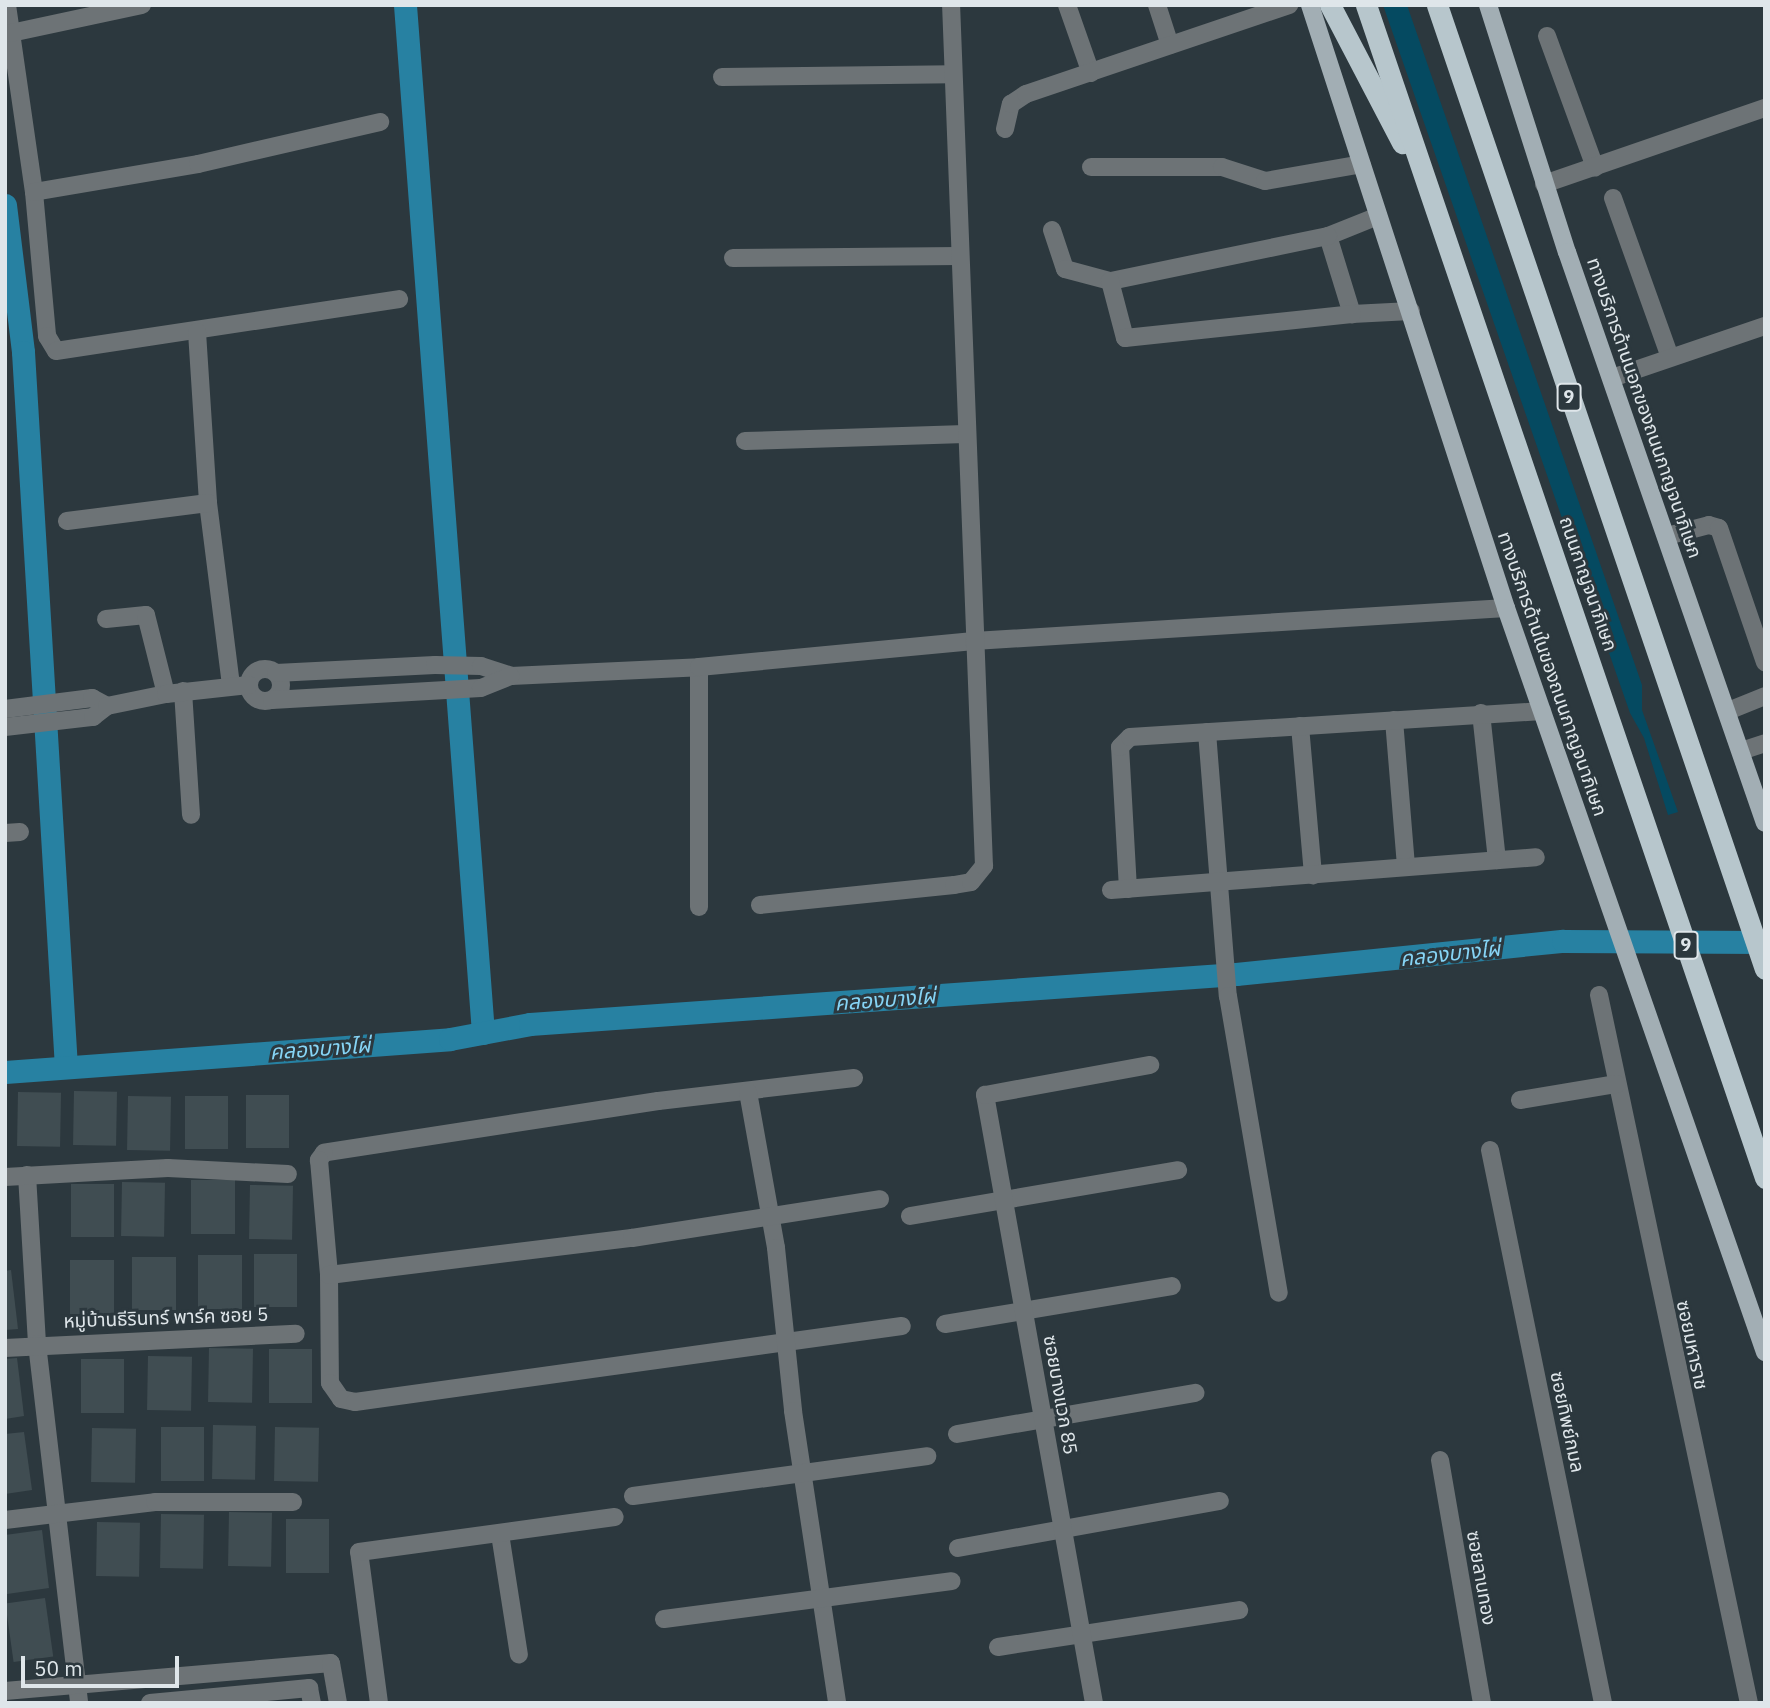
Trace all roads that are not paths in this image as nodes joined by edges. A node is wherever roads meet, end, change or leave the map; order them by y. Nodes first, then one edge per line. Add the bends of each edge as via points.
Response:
1 (7, 5) edge
2 (142, 5) edge
3 (951, 5) edge
4 (1067, 5) edge
5 (1157, 5) edge
6 (1289, 5) edge
7 (1310, 5) edge
8 (1330, 5) edge
9 (1366, 5) edge
10 (1437, 5) edge
11 (1488, 5) edge
12 (1252, 11) edge
13 (11, 33) junction
14 (1547, 36) dead end
15 (1170, 45) junction
16 (1090, 73) junction
17 (953, 74) junction
18 (722, 77) dead end
19 (1765, 108) edge
20 (380, 122) dead end
21 (1005, 130) dead end
22 (1362, 164) junction
23 (1091, 167) dead end
24 (1595, 167) junction
25 (1544, 184) junction
26 (34, 192) junction
27 (1613, 198) dead end
28 (1432, 201) junction
29 (1378, 216) junction
30 (1052, 230) dead end
31 (1328, 236) junction
32 (960, 256) junction
33 (733, 258) dead end
34 (1110, 281) junction
35 (399, 299) dead end
36 (1411, 311) junction
37 (1352, 314) junction
38 (1765, 326) edge
39 (197, 332) junction
40 (1670, 357) junction
41 (1612, 378) junction
42 (965, 434) junction
43 (745, 441) dead end
44 (208, 503) junction
45 (67, 521) dead end
46 (1667, 536) junction
47 (1506, 608) junction
48 (106, 619) dead end
49 (974, 641) junction
50 (1765, 662) edge
51 (387, 666) junction
52 (699, 667) junction
53 (276, 673) junction
54 (511, 676) junction
55 (249, 685) junction
56 (230, 686) junction
57 (175, 692) junction
58 (388, 692) junction
59 (1765, 696) edge
60 (272, 700) junction
61 (107, 706) junction
62 (14, 707) edge
63 (1728, 711) junction
64 (1542, 712) junction
65 (1481, 713) junction
66 (1394, 720) junction
67 (1300, 726) junction
68 (5, 727) edge
69 (1207, 732) junction
70 (1765, 743) edge
71 (1741, 751) junction
72 (191, 815) dead end
73 (1764, 820) edge
74 (1536, 857) dead end
75 (1497, 860) junction
76 (1406, 867) junction
77 (1313, 875) junction
78 (1217, 882) junction
79 (760, 905) dead end
80 (699, 907) dead end
81 (1765, 969) edge
82 (1599, 995) dead end
83 (1150, 1065) dead end
84 (854, 1078) dead end
85 (1617, 1084) junction
86 (748, 1092) junction
87 (1520, 1100) dead end
88 (1490, 1150) dead end
89 (1178, 1170) dead end
90 (288, 1174) dead end
91 (27, 1175) junction
92 (5, 1177) edge
93 (1765, 1178) edge
94 (1003, 1197) junction
95 (880, 1199) dead end
96 (771, 1216) junction
97 (910, 1216) dead end
98 (330, 1275) junction
99 (1172, 1286) dead end
100 (1279, 1293) dead end
101 (1023, 1308) junction
102 (945, 1324) dead end
103 (902, 1326) dead end
104 (296, 1334) dead end
105 (786, 1342) junction
106 (37, 1344) junction
107 (5, 1348) edge
108 (1765, 1352) edge
109 (1195, 1393) dead end
110 (1042, 1418) junction
111 (957, 1434) dead end
112 (927, 1456) dead end
113 (1440, 1460) dead end
114 (803, 1473) junction
115 (633, 1496) dead end
116 (1220, 1500) dead end
117 (292, 1502) dead end
118 (57, 1515) junction
119 (615, 1517) dead end
120 (5, 1520) edge
121 (1062, 1528) junction
122 (500, 1534) junction
123 (958, 1548) dead end
124 (951, 1581) dead end
125 (822, 1598) junction
126 (1239, 1610) dead end
127 (664, 1619) dead end
128 (1081, 1634) junction
129 (998, 1647) dead end
130 (519, 1655) dead end
131 (194, 1675) junction
132 (5, 1691) edge
133 (78, 1694) edge
134 (197, 1698) junction
135 (150, 1703) edge
136 (312, 1703) edge
137 (338, 1703) edge
138 (379, 1703) edge
139 (837, 1703) edge
140 (1094, 1703) edge
141 (1482, 1703) edge
142 (1603, 1703) edge
143 (1749, 1703) edge

1 - 13 street
2 - 13 street
3 - 17 street
4 - 16 street
5 - 15 street
6 - 12 street
7 - 22 main road, ทางบริการด้านในของถนนกาญจนาภิเษก
8 - 28 highway
9 - 28 highway, ถนนกาญจนาภิเษก / 9
10 - 81 highway, 9 via 1700,789
11 - 25 main road, ทางบริการด้านนอกของถนนกาญจนาภิเษก
12 - 15 street
13 - 26 street
14 - 24 street
15 - 16 street
16 - 21 street via 1017,98 1006,112
17 - 18 street
17 - 32 street
19 - 24 street
20 - 26 street
22 - 23 street via 1265,181 1211,166
22 - 29 main road, ทางบริการด้านในของถนนกาญจนาภิเษก
24 - 25 street
25 - 41 main road, ทางบริการด้านนอกของถนนกาญจนาภิเษก
26 - 39 street via 50,346 66,351
27 - 40 street
28 - 93 highway, ถนนกาญจนาภิเษก / 9
29 - 31 street
29 - 36 main road, ทางบริการด้านในของถนนกาญจนาภิเษก
30 - 34 street via 1065,269
31 - 34 street
31 - 37 street
32 - 33 street
32 - 42 street
34 - 37 street via 1125,338
35 - 39 street
36 - 37 street
36 - 47 main road, ทางบริการด้านในของถนนกาญจนาภิเษก
38 - 40 street
39 - 44 street
40 - 41 street
41 - 46 main road, ทางบริการด้านนอกของถนนกาญจนาภิเษก
42 - 43 street
42 - 49 street
44 - 45 street
44 - 56 street
46 - 50 street via 1709,525 1719,528
46 - 63 main road, ทางบริการด้านนอกของถนนกาญจนาภิเษก
47 - 49 street
47 - 64 main road, ทางบริการด้านในของถนนกาญจนาภิเษก
48 - 57 street via 146,615
49 - 52 street
49 - 79 street via 982,874 954,885
51 - 53 street
51 - 54 street via 481,666
51 - 58 street
52 - 54 street
52 - 80 street
53 - 55 street via 262,669
53 - 60 street via 281,687
54 - 58 street via 481,688
55 - 56 street
55 - 60 street via 256,698
56 - 57 street
57 - 61 street
57 - 72 street
58 - 60 street
59 - 63 street
61 - 62 street via 92,698
61 - 68 street via 93,717
63 - 71 main road, ทางบริการด้านนอกของถนนกาญจนาภิเษก
64 - 65 street
64 - 108 main road, ทางบริการด้านในของถนนกาญจนาภิเษก
65 - 66 street
65 - 75 street
66 - 67 street
66 - 76 street
67 - 69 street
67 - 77 street
69 - 78 street
69 - 78 street via 1130,737 1121,742 1120,890
70 - 71 street
71 - 73 main road, ทางบริการด้านนอกของถนนกาญจนาภิเษก
74 - 75 street
75 - 76 street
76 - 77 street
77 - 78 street
78 - 100 street via 1228,996
82 - 85 street, ซอยมหาราช
83 - 94 street, ซอยบางแวก 85 via 985,1095
84 - 86 street
85 - 87 street
85 - 143 street, ซอยมหาราช
86 - 96 street
86 - 98 street via 331,1149 319,1160
88 - 142 street, ซอยทิพย์กมล
89 - 94 street
90 - 91 street via 168,1168
91 - 92 street
91 - 106 street
94 - 97 street
94 - 101 street, ซอยบางแวก 85
95 - 96 street
96 - 98 street
96 - 105 street
98 - 105 street via 330,1384 341,1399 355,1402
99 - 101 street
101 - 102 street
101 - 110 street, ซอยบางแวก 85
103 - 105 street
104 - 106 street, หมู่บ้านธีรินทร์ พาร์ค ซอย 5
105 - 114 street
106 - 107 street, หมู่บ้านธีรินทร์ พาร์ค ซอย 5
106 - 118 street
109 - 110 street
110 - 111 street
110 - 121 street, ซอยบางแวก 85
112 - 114 street
113 - 141 street, ซอยลานทอง
114 - 115 street
114 - 125 street
116 - 121 street
117 - 118 street via 155,1502
118 - 120 street
118 - 133 street
119 - 122 street
121 - 123 street
121 - 128 street, ซอยบางแวก 85
122 - 130 street
122 - 138 street via 359,1552
124 - 125 street
125 - 127 street
125 - 139 street
126 - 128 street
128 - 129 street
128 - 140 street, ซอยบางแวก 85
131 - 133 street
131 - 134 street
131 - 137 street via 331,1663
132 - 133 street
134 - 135 street
134 - 136 street via 309,1688

